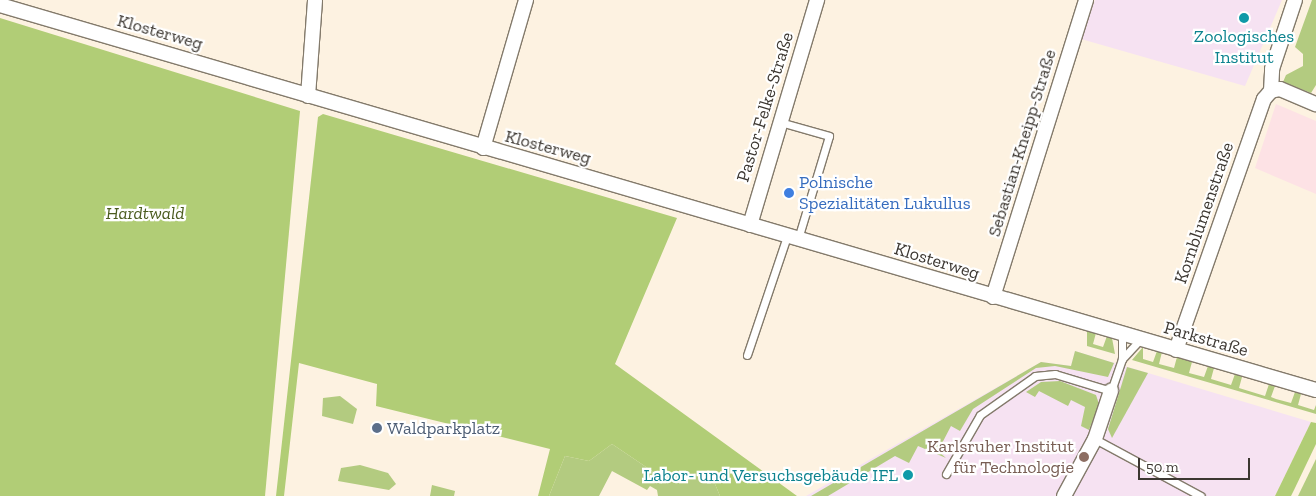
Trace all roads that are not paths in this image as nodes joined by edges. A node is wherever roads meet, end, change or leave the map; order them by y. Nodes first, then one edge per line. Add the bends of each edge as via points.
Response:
1 (315, 0) edge
2 (526, 0) edge
3 (816, 0) edge
4 (1086, 0) edge
5 (1295, 0) edge
6 (0, 5) edge
7 (1271, 91) junction
8 (308, 96) junction
9 (1316, 104) edge
10 (780, 122) junction
11 (483, 148) junction
12 (750, 225) junction
13 (792, 238) junction
14 (993, 297) junction
15 (1086, 324) joint
16 (1122, 334) junction
17 (1140, 340) junction
18 (1176, 350) junction
19 (747, 356) dead end
20 (1122, 360) junction
21 (1316, 390) edge
22 (1111, 392) junction
23 (1095, 439) junction
24 (946, 474) dead end
25 (1064, 496) edge
26 (1201, 496) edge

1 - 8 street
2 - 11 street
3 - 10 street, Pastor-Felke-Straße
4 - 14 street, Sebastian-Kneipp-Straße
5 - 7 street via 1272,69
6 - 8 street, Klosterweg
7 - 9 street via 1280,90
7 - 18 street, Kornblumenstraße via 1261,108
8 - 11 street, Klosterweg
10 - 12 street, Pastor-Felke-Straße
10 - 13 lane via 830,136
11 - 12 street, Klosterweg
12 - 13 street, Klosterweg
13 - 14 street, Klosterweg
13 - 19 lane
14 - 15 street, Klosterweg
15 - 16 street, Parkstraße
16 - 17 street, Parkstraße
16 - 20 lane
17 - 18 street, Parkstraße
17 - 20 lane
18 - 21 street, Parkstraße
20 - 22 lane
22 - 23 street
22 - 24 lane via 1055,374 1035,376 980,415
23 - 25 street
23 - 26 lane

